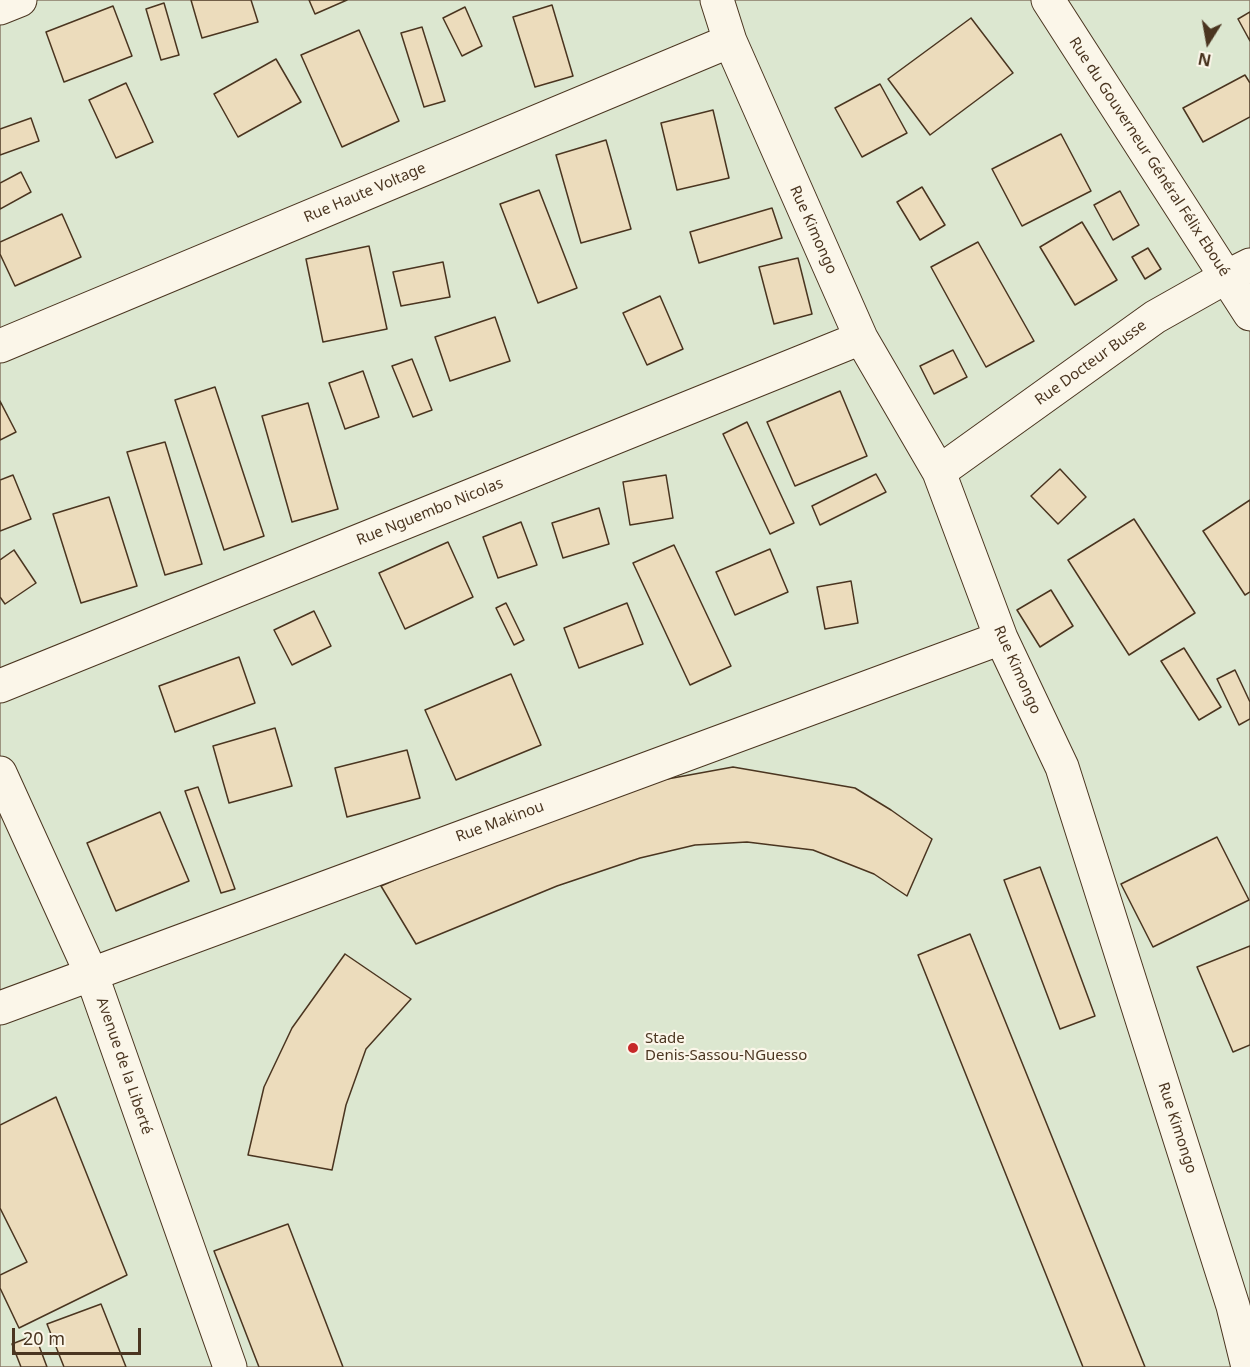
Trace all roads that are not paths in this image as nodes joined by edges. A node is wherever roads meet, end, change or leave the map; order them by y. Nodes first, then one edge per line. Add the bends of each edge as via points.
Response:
1 (20, 0) edge
2 (717, 0) edge
3 (1048, 0) edge
4 (0, 9) edge
5 (730, 41) junction
6 (1238, 271) edge
7 (1250, 314) edge
8 (861, 338) junction
9 (0, 346) edge
10 (939, 472) junction
11 (1001, 638) junction
12 (0, 686) edge
13 (0, 773) edge
14 (91, 973) junction
15 (0, 1008) edge
16 (1241, 1302) edge
17 (230, 1367) edge
18 (1248, 1367) edge

1 - 4 street
2 - 5 street, Rue Kimongo
3 - 6 street, Rue du Gouverneur Général Félix Eboué
5 - 8 street, Rue Kimongo
5 - 9 street, Rue Haute Voltage
6 - 7 street, Rue du Gouverneur Général Félix Eboué
6 - 10 street, Rue Docteur Busse via 1155,317
8 - 10 street, Rue Kimongo
8 - 12 street, Rue Nguembo Nicolas
10 - 11 street, Rue Kimongo
11 - 14 street, Rue Makinou
11 - 16 street, Rue Kimongo via 1062,766
13 - 14 street, Avenue de la Liberté
14 - 15 street, Rue Makinou
14 - 17 street, Avenue de la Liberté
16 - 18 street, Rue Kimongo

